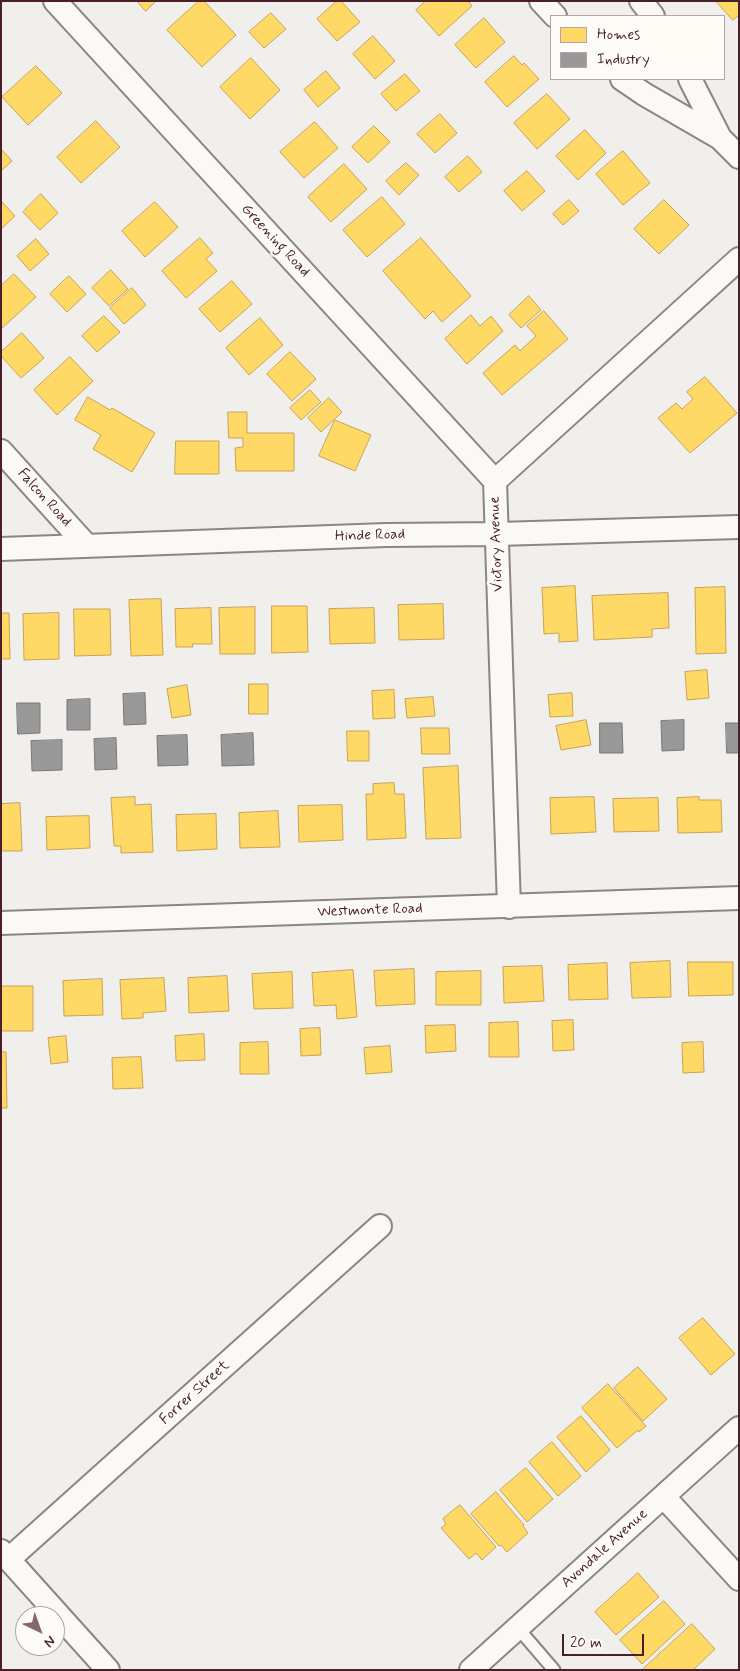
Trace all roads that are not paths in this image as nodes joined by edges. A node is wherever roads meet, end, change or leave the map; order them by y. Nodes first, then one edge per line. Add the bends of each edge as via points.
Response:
1 (55, 1) edge
2 (541, 1) edge
3 (641, 1) edge
4 (554, 15) edge
5 (652, 15) edge
6 (623, 80) edge
7 (691, 80) edge
8 (720, 138) junction
9 (739, 157) edge
10 (739, 259) edge
11 (1, 451) edge
12 (495, 482) junction
13 (739, 526) edge
14 (497, 534) junction
15 (87, 546) junction
16 (1, 549) edge
17 (739, 898) edge
18 (510, 907) junction
19 (1, 923) edge
20 (380, 1226) dead end
21 (739, 1428) edge
22 (664, 1497) junction
23 (5, 1555) edge
24 (739, 1579) edge
25 (517, 1627) junction
26 (108, 1670) edge
27 (471, 1670) edge
28 (554, 1670) edge

1 - 12 street, Greening Road
2 - 4 street
3 - 5 street
6 - 8 street
7 - 8 street
8 - 9 street
10 - 12 street, Victory Avenue
11 - 15 street, Falcon Road
12 - 14 street, Victory Avenue
13 - 14 street, Hinde Road
14 - 15 street, Hinde Road
14 - 18 street, Victory Avenue
15 - 16 street, Hinde Road
17 - 18 street, Westmonte Road
18 - 19 street, Westmonte Road
20 - 23 street, Forrer Street
21 - 22 street, Avondale Avenue
22 - 24 street
22 - 25 street, Avondale Avenue
23 - 26 street
25 - 27 street, Avondale Avenue
25 - 28 lane

